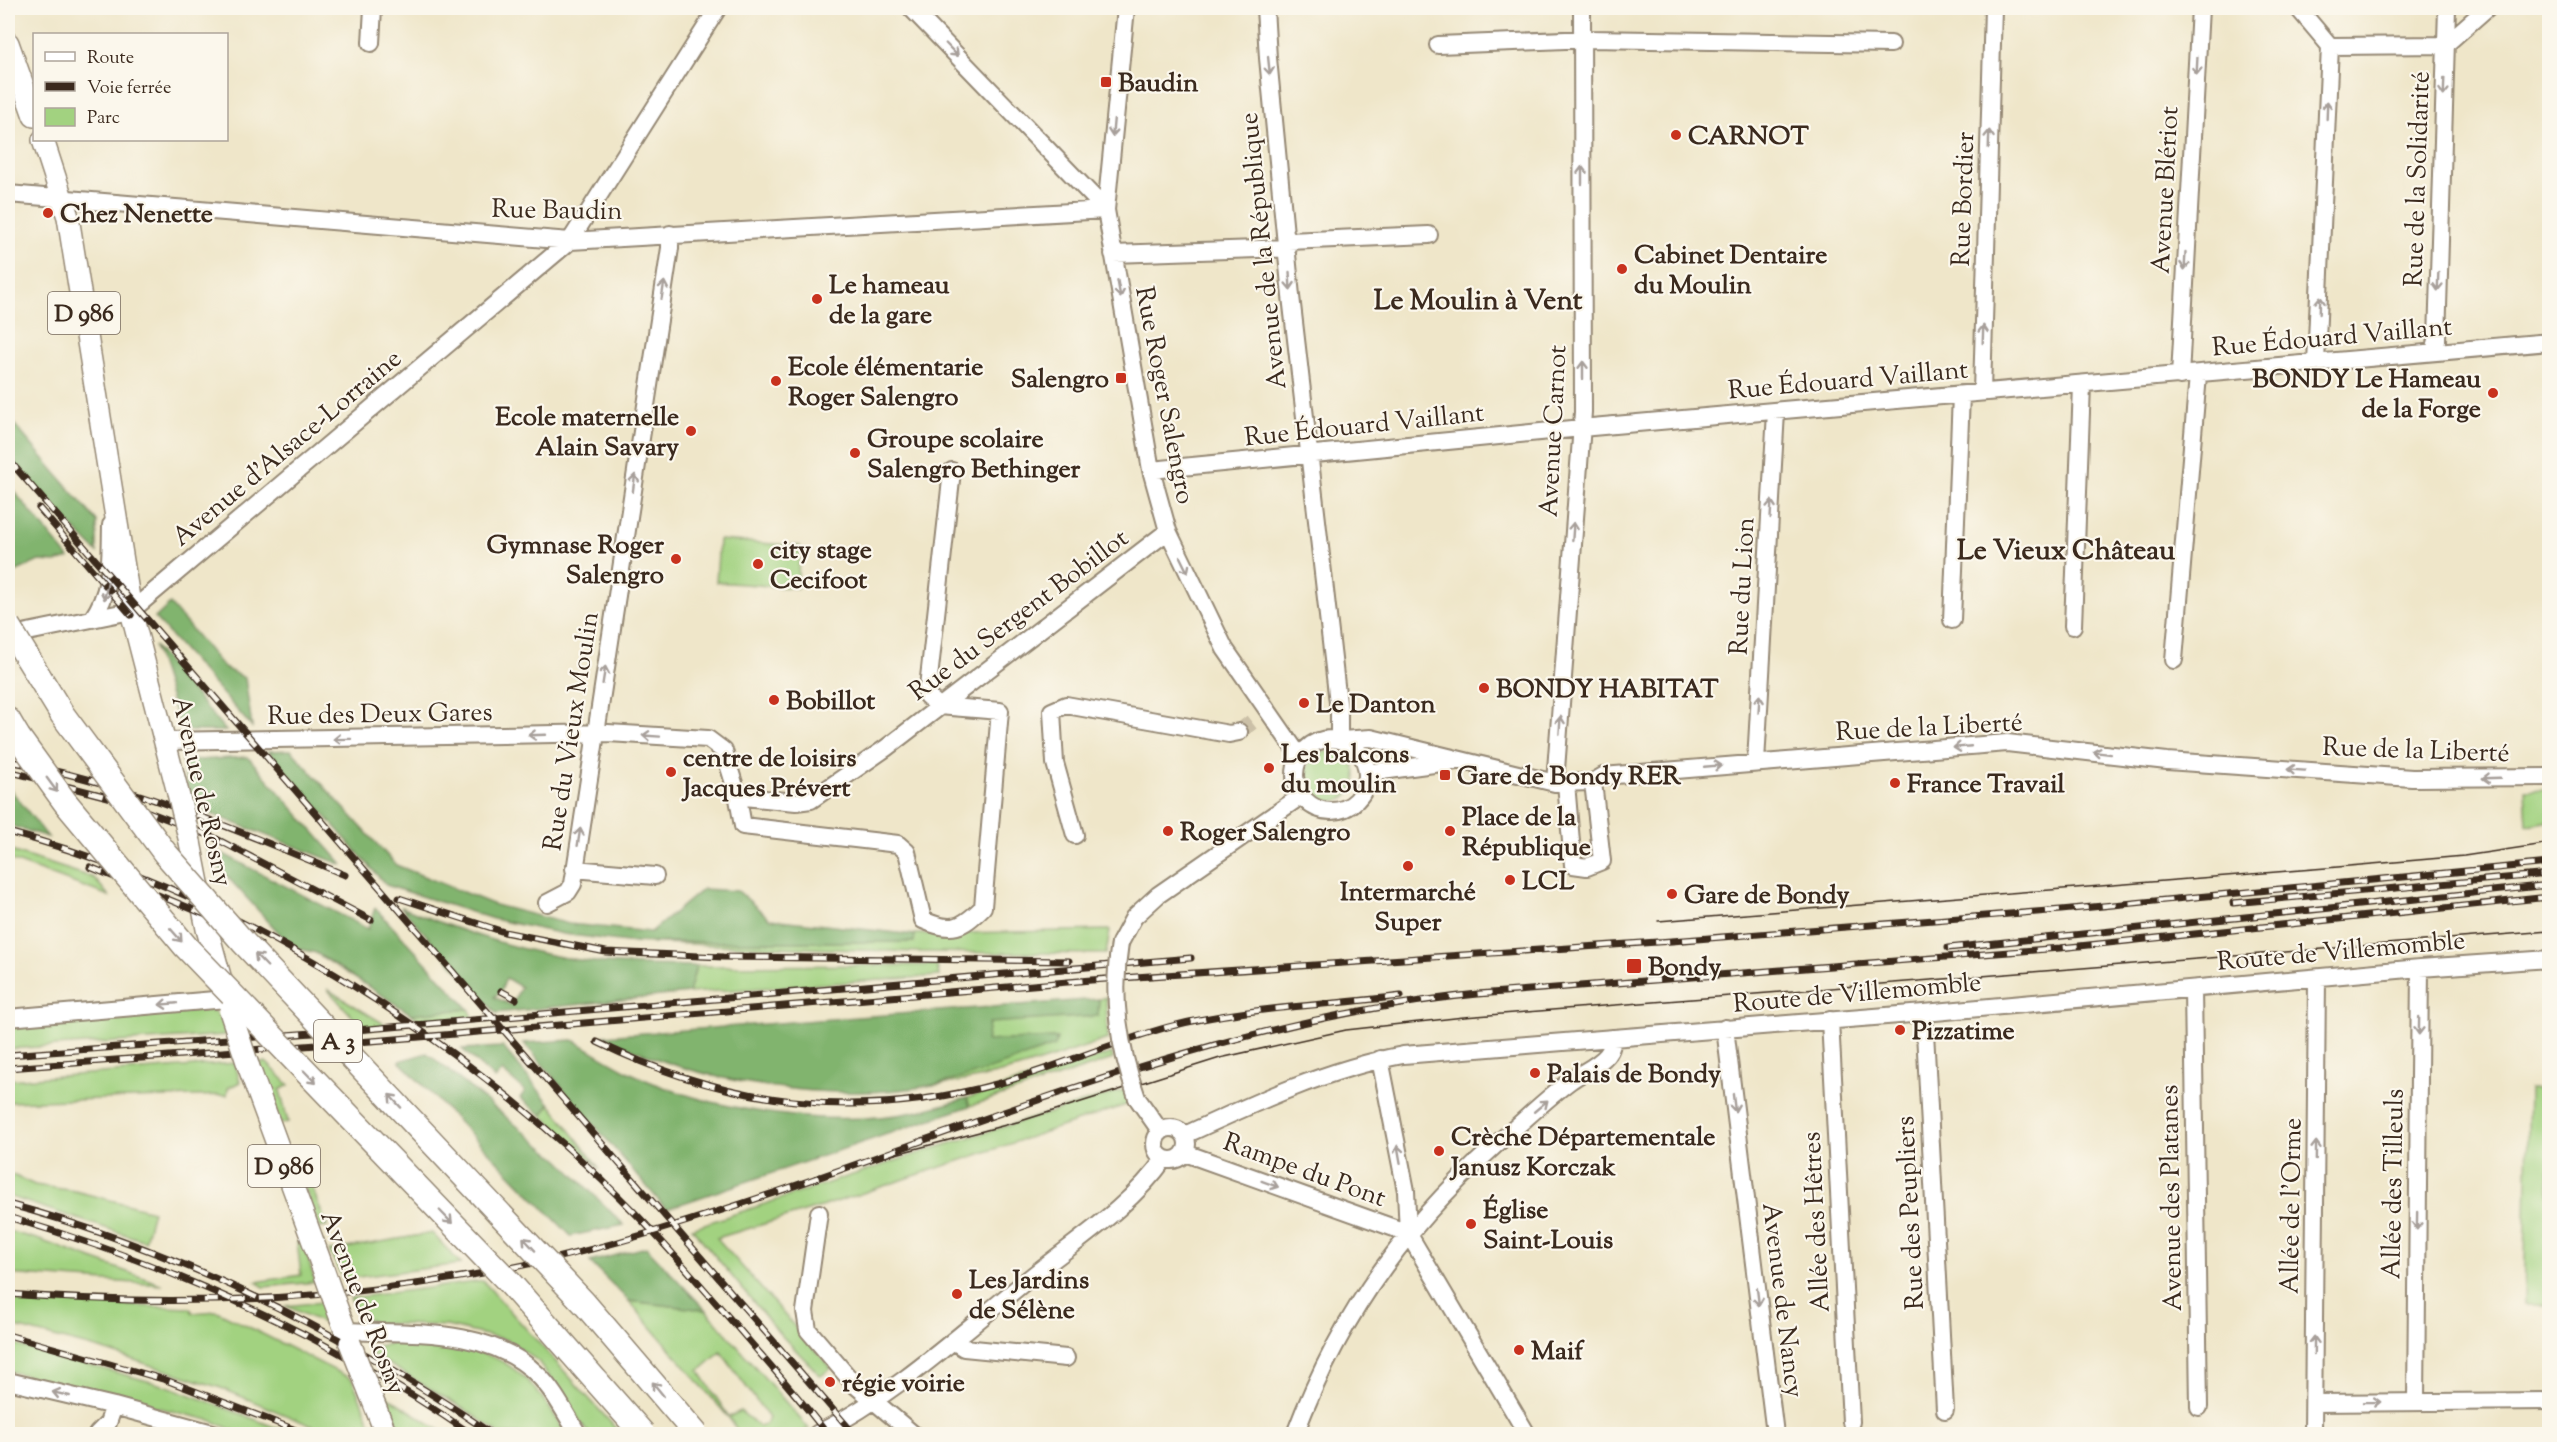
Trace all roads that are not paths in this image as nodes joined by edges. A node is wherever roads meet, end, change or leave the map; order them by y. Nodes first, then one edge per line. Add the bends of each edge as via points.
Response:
1 (373, 8) edge
2 (702, 8) edge
3 (718, 8) edge
4 (911, 8) edge
5 (1126, 8) edge
6 (1265, 8) edge
7 (1582, 8) edge
8 (1993, 8) edge
9 (2200, 8) edge
10 (2298, 8) edge
11 (2447, 8) edge
12 (2487, 8) edge
13 (1582, 41) junction
14 (8, 43) edge
15 (371, 43) dead end
16 (1891, 44) dead end
17 (1438, 45) dead end
18 (2445, 45) junction
19 (2330, 46) junction
20 (33, 113) edge
21 (43, 141) edge
22 (8, 194) edge
23 (63, 198) junction
24 (1106, 210) junction
25 (670, 234) junction
26 (1429, 235) dead end
27 (570, 241) junction
28 (1288, 245) junction
29 (1113, 254) junction
30 (2550, 342) edge
31 (2434, 352) junction
32 (2316, 363) junction
33 (2198, 375) junction
34 (2180, 376) junction
35 (2082, 385) junction
36 (1982, 392) junction
37 (1961, 394) junction
38 (1776, 412) junction
39 (1582, 428) junction
40 (1309, 455) junction
41 (1151, 470) junction
42 (952, 471) dead end
43 (112, 490) junction
44 (1168, 531) junction
45 (131, 611) junction
46 (92, 619) junction
47 (1952, 620) dead end
48 (8, 626) edge
49 (2073, 626) dead end
50 (8, 636) edge
51 (2174, 660) dead end
52 (939, 706) junction
53 (8, 720) edge
54 (1239, 732) tunnel mouth
55 (595, 733) junction
56 (1340, 740) junction
57 (165, 741) junction
58 (1300, 757) junction
59 (1460, 761) junction
60 (1756, 762) junction
61 (1367, 773) junction
62 (2550, 777) edge
63 (1593, 782) junction
64 (1560, 783) junction
65 (737, 793) junction
66 (1301, 796) junction
67 (1075, 835) dead end
68 (574, 869) junction
69 (655, 876) dead end
70 (547, 903) dead end
71 (2549, 959) edge
72 (2420, 968) junction
73 (2317, 978) junction
74 (2193, 989) junction
75 (228, 1005) junction
76 (1924, 1012) junction
77 (8, 1018) edge
78 (1830, 1020) junction
79 (1725, 1028) junction
80 (1612, 1038) junction
81 (1380, 1059) junction
82 (1161, 1132) junction
83 (1185, 1135) junction
84 (1185, 1153) junction
85 (1164, 1159) junction
86 (819, 1213) dead end
87 (1408, 1233) junction
88 (347, 1337) junction
89 (953, 1341) junction
90 (1066, 1358) dead end
91 (8, 1381) edge
92 (876, 1400) junction
93 (2416, 1401) junction
94 (2550, 1401) edge
95 (2314, 1403) junction
96 (114, 1406) junction
97 (2199, 1407) dead end
98 (1945, 1410) dead end
99 (1851, 1422) dead end
100 (192, 1430) edge
101 (97, 1434) edge
102 (216, 1434) edge
103 (386, 1434) edge
104 (579, 1434) edge
105 (643, 1434) edge
106 (696, 1434) edge
107 (817, 1434) edge
108 (913, 1434) edge
109 (1295, 1434) edge
110 (1527, 1434) edge
111 (1775, 1434) edge
112 (2313, 1434) edge

1 - 15 street
2 - 3 street
3 - 27 street, Avenue d'Alsace-Lorraine
4 -> 24 street
5 -> 24 street, Rue Roger Salengro
6 -> 28 street, Avenue de la République
7 - 13 street, Avenue Carnot
36 -> 8 street, Rue Bordier
9 -> 34 street, Avenue Blériot
10 - 19 street
11 - 18 street, Rue de la Solidarité
12 - 18 street
13 - 16 street
13 - 17 street
39 -> 13 street, Avenue Carnot
14 - 20 main road
18 - 19 street
18 -> 31 street, Rue de la Solidarité
32 -> 19 street
21 - 23 main road, Avenue de Rosny / D 986
22 - 23 street, Rue Baudin
23 - 27 street, Rue Baudin
23 - 43 main road, Avenue de Rosny / D 986
24 - 25 street, Rue Baudin
24 - 29 street, Rue Roger Salengro
25 - 27 street, Rue Baudin
55 -> 25 street, Rue du Vieux Moulin
26 - 28 street
27 - 45 street, Avenue d'Alsace-Lorraine
28 - 29 street
28 -> 40 street, Avenue de la République
29 -> 41 street, Rue Roger Salengro
30 - 31 street, Rue Édouard Vaillant
31 - 32 street, Rue Édouard Vaillant
32 - 33 street, Rue Édouard Vaillant
33 - 34 street, Rue Édouard Vaillant
33 - 51 street
34 - 35 street, Rue Édouard Vaillant
35 - 36 street, Rue Édouard Vaillant
35 - 49 street
36 - 37 street, Rue Édouard Vaillant
37 - 38 street, Rue Édouard Vaillant
37 - 47 street
38 - 39 street, Rue Édouard Vaillant
60 -> 38 street, Rue du Lion
39 - 40 street, Rue Édouard Vaillant
64 -> 39 street, Avenue Carnot
40 - 41 street, Rue Édouard Vaillant
40 - 56 street, Avenue de la République
41 - 44 street, Rue Roger Salengro
42 - 52 street via 927,696
43 - 45 main road, Avenue de Rosny / D 986
43 -> 46 street via 110,573 104,602
44 - 52 street, Rue du Sergent Bobillot
44 -> 58 street, Rue Roger Salengro via 1225,650 1262,715
45 - 46 street, Avenue d'Alsace-Lorraine
45 - 57 main road, Avenue de Rosny / D 986
46 - 50 street, Avenue d'Alsace-Lorraine
106 -> 48 highway, A 3, bridge via 584,1303 244,943 165,853 62,714
52 - 65 street, Rue du Sergent Bobillot via 811,800 796,802
52 - 65 street via 1000,711 983,907 966,924 943,929 923,920 907,852 898,844 743,826
53 -> 105 highway, A 3, bridge via 64,802 186,947 508,1281
54 - 67 street via 1229,734 1066,705 1052,711 1055,763
55 -> 57 street, Rue des Deux Gares
65 -> 55 street via 724,752 708,739
68 -> 55 street, Rue du Vieux Moulin
56 - 58 street via 1317,742
56 - 59 street, Rue de la Liberté via 1371,738
56 - 61 street via 1359,753
57 - 75 main road, Avenue de Rosny / D 986, bridge
58 - 66 street via 1295,776
59 - 61 street, Rue de la Liberté
59 - 64 street, Rue de la Liberté
62 -> 60 street, Rue de la Liberté via 2412,778 2167,761 2007,743
63 -> 60 street, Rue de la Liberté via 1603,776
61 - 66 street via 1357,801 1339,811 1318,809
63 - 64 street, Rue de la Liberté
63 - 64 street, Avenue Carnot via 1602,861 1587,867 1574,865
66 - 82 street, bridge via 1158,895 1134,917 1120,943 1116,977 1118,1026 1125,1064 1137,1098
68 - 69 street
68 - 70 street, Rue du Vieux Moulin via 568,892
71 - 72 street, Route de Villemomble
72 - 73 street, Route de Villemomble
72 -> 93 street, Allée des Tilleuls
73 - 74 street, Route de Villemomble
95 -> 73 street, Allée de l'Orme
74 - 76 street, Route de Villemomble
74 - 97 street, Avenue des Platanes
75 -> 77 street
75 - 88 main road, Avenue de Rosny / D 986, bridge
76 - 78 street, Route de Villemomble
76 - 98 street, Rue des Peupliers
78 - 79 street, Route de Villemomble
78 - 99 street, Allée des Hêtres
79 - 80 street, Route de Villemomble
79 -> 111 street, Avenue de Nancy
80 - 81 street, Route de Villemomble
87 -> 80 street via 1488,1151 1571,1081 1606,1057
81 - 83 street, Route de Villemomble via 1261,1101
87 -> 81 street via 1406,1191
82 - 83 street via 1171,1128
82 - 85 street via 1155,1146
83 - 84 street
84 - 85 street via 1178,1159
84 -> 87 street, Rampe du Pont
85 - 89 street via 1122,1203
86 - 92 street via 805,1311 808,1330 855,1385
87 - 109 street via 1344,1327 1311,1391
87 - 110 street
88 - 103 main road, Avenue de Rosny / D 986, bridge
88 - 104 street via 437,1335 491,1346 516,1357 538,1375
89 - 90 street via 963,1348
89 - 92 street
96 -> 91 street
92 - 107 street
92 - 108 street
93 - 94 street
95 -> 93 street
95 - 112 street, Allée de l'Orme
96 - 100 street
96 - 101 street via 108,1423
100 - 102 street

